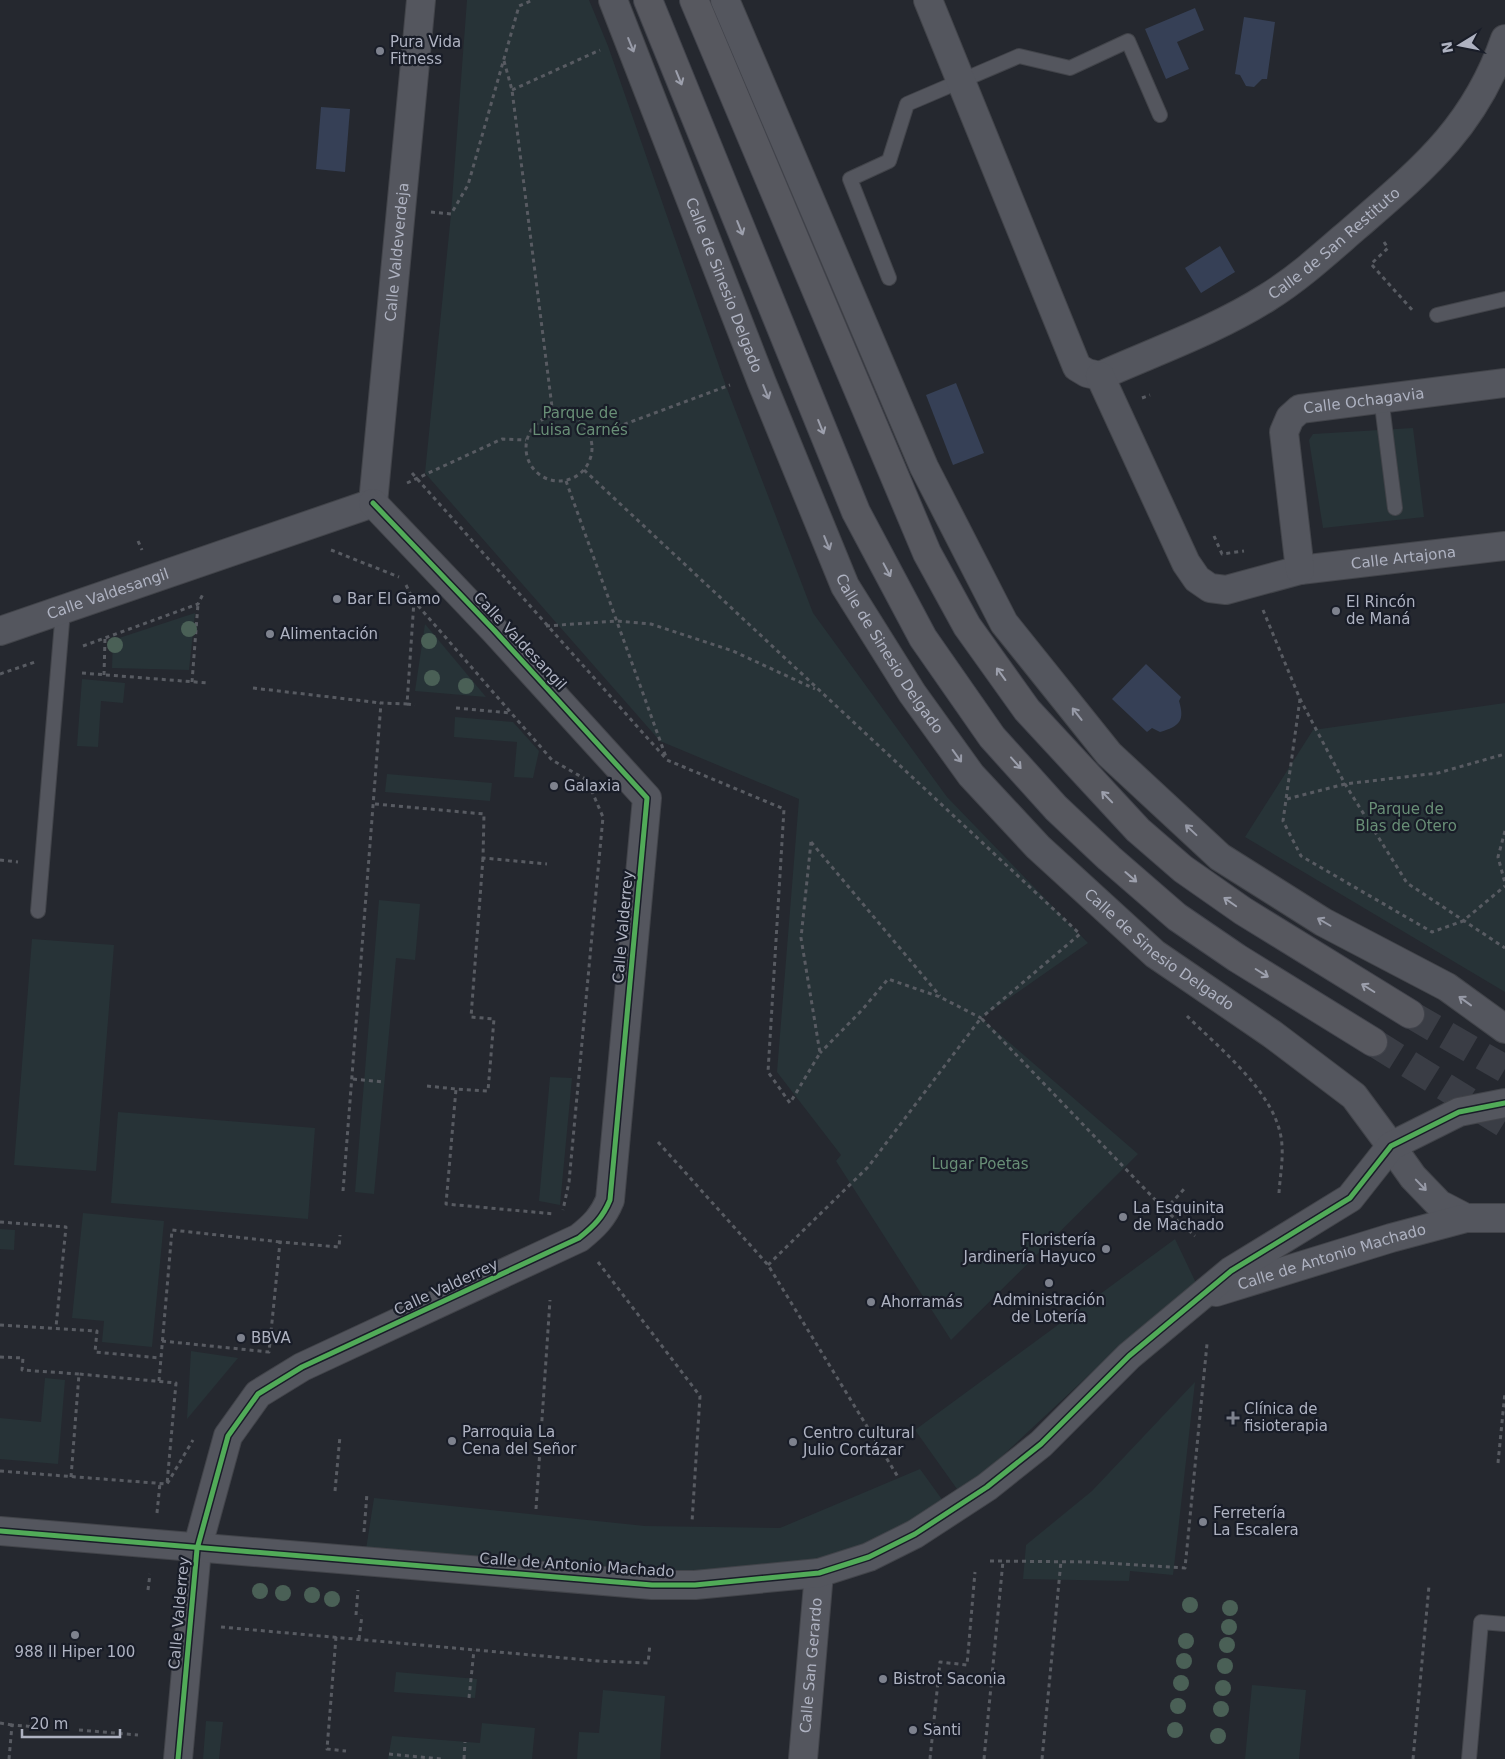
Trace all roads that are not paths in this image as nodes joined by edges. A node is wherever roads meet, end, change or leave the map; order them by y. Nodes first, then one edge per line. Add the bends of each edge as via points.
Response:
1 (421, 0) edge
2 (613, 0) edge
3 (648, 0) edge
4 (694, 0) edge
5 (725, 0) edge
6 (928, 0) edge
7 (1505, 39) edge
8 (961, 81) junction
9 (1160, 115) dead end
10 (889, 278) dead end
11 (1505, 299) edge
12 (1437, 315) dead end
13 (1100, 376) junction
14 (1505, 383) edge
15 (1381, 397) junction
16 (373, 503) junction
17 (1395, 508) dead end
18 (1505, 546) edge
19 (1300, 570) junction
20 (63, 610) junction
21 (0, 631) edge
22 (647, 798) joint
23 (38, 911) dead end
24 (1410, 1014) tunnel mouth
25 (1505, 1030) edge
26 (1373, 1042) tunnel mouth
27 (1505, 1103) edge
28 (1391, 1146) junction
29 (1466, 1218) junction
30 (1505, 1218) edge
31 (1200, 1297) junction
32 (0, 1530) edge
33 (198, 1549) junction
34 (819, 1573) junction
35 (1505, 1624) edge
36 (178, 1759) edge
37 (803, 1759) edge
38 (1469, 1759) edge

1 - 16 street, Calle Valdeverdeja
2 -> 28 street, Calle de Sinesio Delgado via 845,586 912,693 971,775 1038,847 1155,954 1272,1034 1354,1096
3 -> 26 main road via 856,512 923,638 992,737 1056,808 1109,858 1184,922
24 -> 4 main road via 1243,911 1175,862 1138,830 1028,710 967,626 927,553
25 -> 5 street via 1447,987 1323,922 1220,856 1108,754 1004,623 924,467
6 - 8 street
7 - 13 street, Calle de San Restituto via 1478,100 1448,142 1412,178 1308,268 1268,297 1234,315
8 - 9 lane via 1019,56 1070,68 1128,41
8 - 10 lane via 907,104 889,161 850,179
8 - 13 street via 1077,367
11 - 12 lane
13 - 19 street via 1186,563 1197,578 1210,588 1226,590
14 - 15 street, Calle Ochagavia
15 - 17 lane
15 - 19 street, Calle Ochagavia via 1300,409 1290,418 1284,432
16 - 20 street, Calle Valdesangil
16 - 22 street, Calle Valdesangil
18 - 19 street, Calle Artajona
20 - 21 street, Calle Valdesangil
20 - 23 lane
22 - 33 street, Calle Valderrey via 610,1200 604,1214 579,1238 302,1367 258,1394 228,1436
27 - 28 street, Calle de Antonio Machado via 1459,1112
28 -> 29 street, Calle de Antonio Machado via 1413,1177 1439,1204
28 - 31 street, Calle de Antonio Machado via 1350,1198 1231,1271
29 - 30 street, Calle de Antonio Machado
29 - 31 street, Calle de Antonio Machado
31 - 34 street, Calle de Antonio Machado via 1128,1356 1041,1444 987,1487 884,1550
32 - 33 street, Calle de Antonio Machado
33 - 34 street, Calle de Antonio Machado via 652,1586
33 - 36 street, Calle Valderrey
34 - 37 street, Calle San Gerardo
35 - 38 lane via 1481,1622

